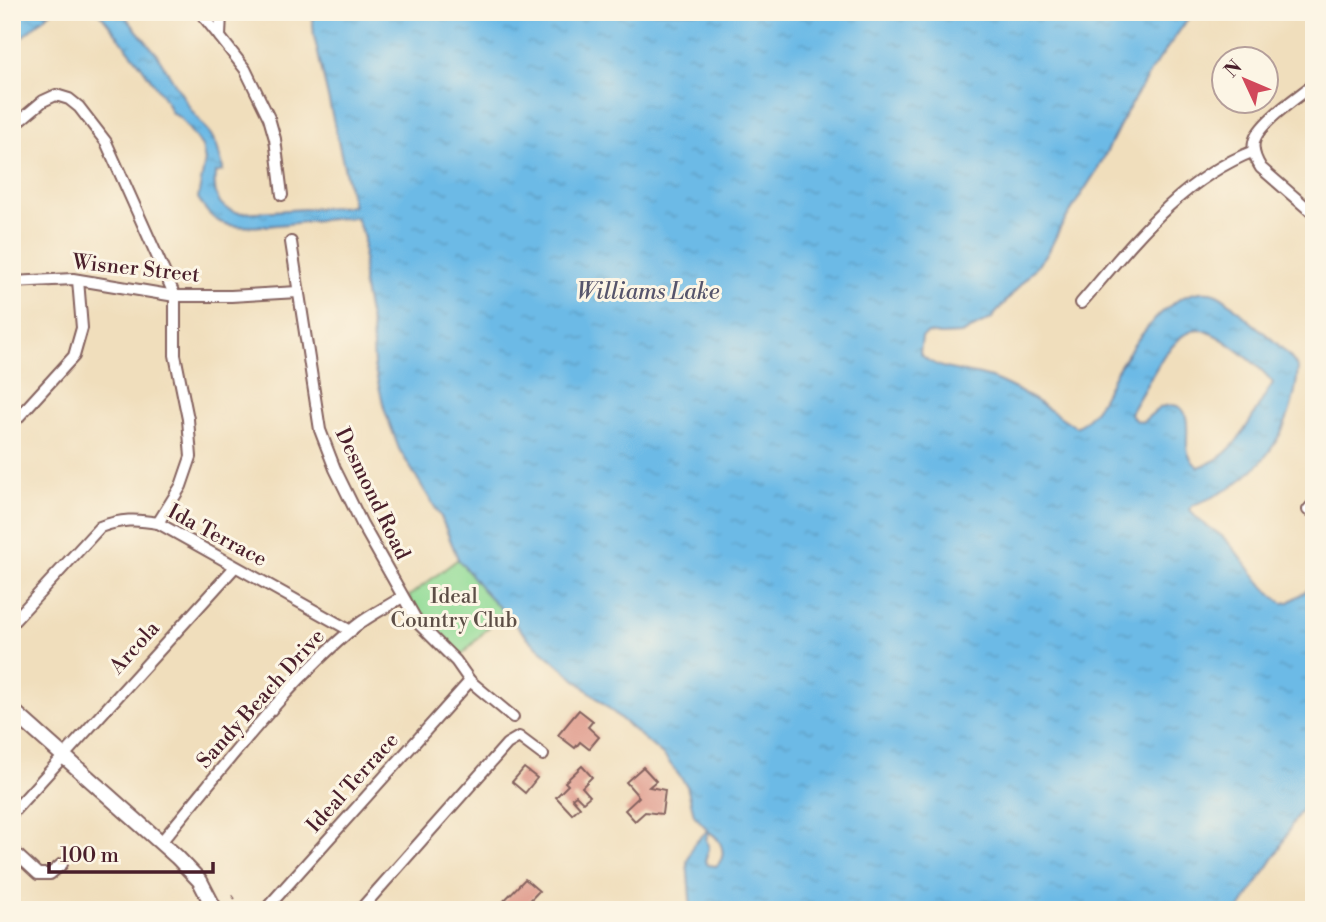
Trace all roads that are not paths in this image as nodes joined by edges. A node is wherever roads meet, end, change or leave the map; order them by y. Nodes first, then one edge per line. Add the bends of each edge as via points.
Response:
1 (200, 12) edge
2 (221, 12) edge
3 (220, 37) junction
4 (1314, 84) edge
5 (12, 127) edge
6 (1254, 150) junction
7 (282, 195) dead end
8 (1314, 214) edge
9 (291, 242) dead end
10 (78, 280) junction
11 (12, 282) edge
12 (298, 292) junction
13 (174, 296) junction
14 (1082, 303) dead end
15 (12, 424) edge
16 (159, 523) junction
17 (235, 567) junction
18 (402, 597) junction
19 (12, 623) edge
20 (351, 631) junction
21 (470, 681) junction
22 (12, 710) edge
23 (513, 717) dead end
24 (63, 755) junction
25 (543, 755) dead end
26 (12, 813) edge
27 (160, 842) junction
28 (12, 850) edge
29 (62, 864) dead end
30 (365, 908) edge
31 (215, 910) edge
32 (265, 910) edge

1 - 3 street
2 - 3 street
3 - 7 street via 245,69 265,108 275,139
4 - 6 street via 1263,127 1254,140
5 - 13 street via 56,95 79,107 106,142
6 - 8 street via 1268,174
6 - 14 street via 1201,178 1169,203
9 - 12 street, Desmond Road
10 - 11 street, Wisner Street
10 - 13 street, Wisner Street
10 - 15 street via 82,328 74,356
12 - 13 street, Wisner Street
12 - 18 street, Desmond Road via 320,430 335,469
13 - 16 street via 175,355 191,457 181,486
16 - 17 street, Ida Terrace
16 - 19 street, Ida Terrace via 133,519 100,527
17 - 20 street, Ida Terrace
17 - 24 street, Arcola
18 - 20 street, Sandy Beach Drive
18 - 21 street, Desmond Road via 418,623
20 - 27 street, Sandy Beach Drive via 287,694
21 - 23 street, Desmond Road
21 - 32 street, Ideal Terrace
22 - 24 main road
24 - 26 street, Arcola
24 - 27 main road
25 - 30 street via 519,737 507,744
27 - 31 main road via 200,881
28 - 29 street via 38,874 50,874

